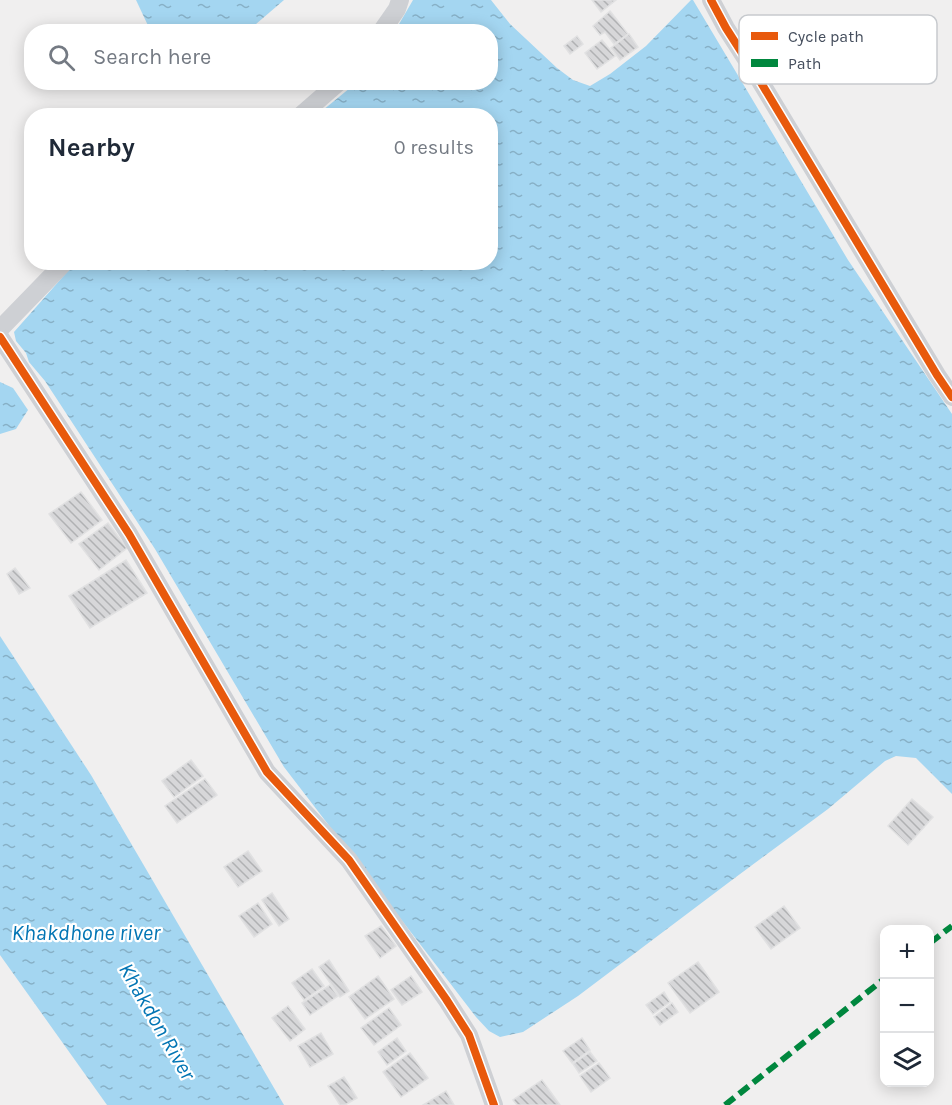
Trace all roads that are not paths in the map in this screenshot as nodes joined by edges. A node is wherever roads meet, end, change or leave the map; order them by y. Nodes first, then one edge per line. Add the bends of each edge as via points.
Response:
1 (400, 0) edge
2 (711, 0) edge
3 (387, 24) edge
4 (739, 48) edge
5 (762, 84) edge
6 (330, 90) edge
7 (309, 108) edge
8 (57, 270) edge
9 (0, 329) edge
10 (0, 337) edge
11 (952, 398) edge
12 (494, 1105) edge

1 - 3 street
2 - 4 street
5 - 11 street
6 - 7 street
8 - 9 street
10 - 12 street via 129,534 267,772 349,860 469,1035

